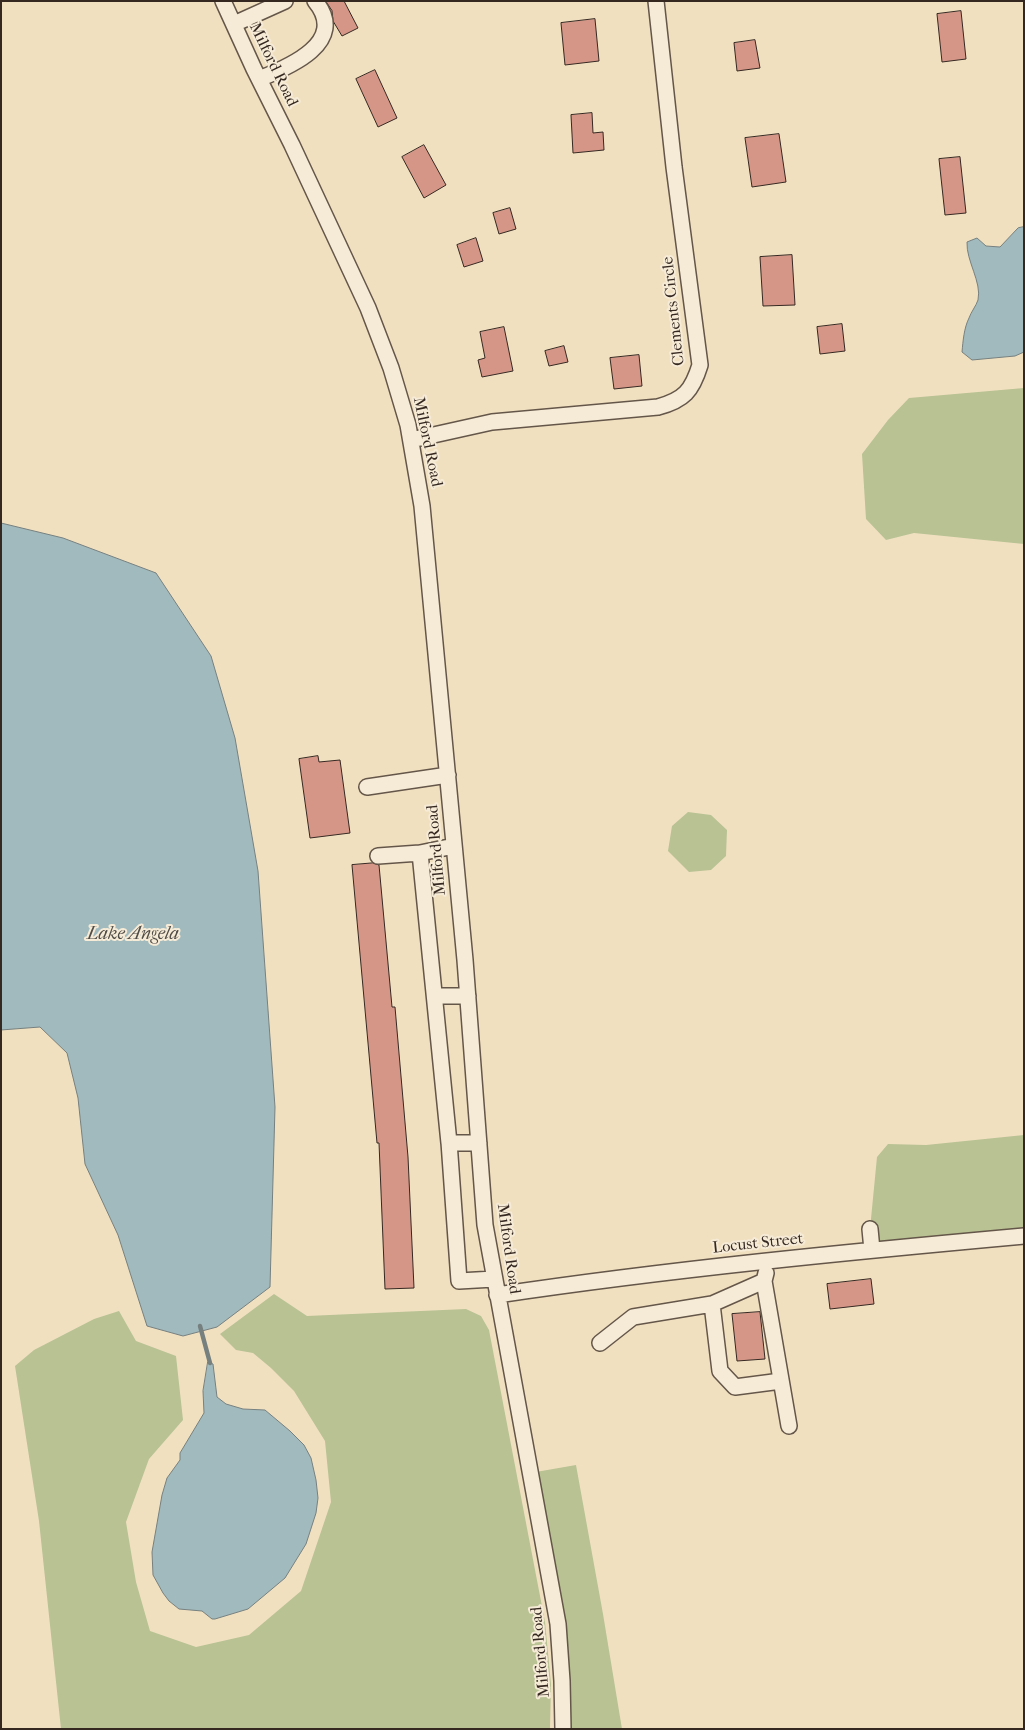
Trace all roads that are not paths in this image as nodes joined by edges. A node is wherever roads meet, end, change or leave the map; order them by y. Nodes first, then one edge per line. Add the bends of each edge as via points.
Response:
1 (224, 1) edge
2 (285, 1) edge
3 (315, 1) edge
4 (656, 1) edge
5 (234, 24) junction
6 (259, 79) junction
7 (411, 440) junction
8 (448, 775) junction
9 (367, 786) dead end
10 (454, 846) junction
11 (420, 853) junction
12 (378, 856) dead end
13 (435, 996) junction
14 (468, 996) junction
15 (449, 1142) junction
16 (479, 1143) junction
17 (870, 1229) dead end
18 (1024, 1236) edge
19 (872, 1250) junction
20 (767, 1260) junction
21 (494, 1280) junction
22 (764, 1281) junction
23 (497, 1295) junction
24 (712, 1304) junction
25 (600, 1343) dead end
26 (781, 1381) junction
27 (789, 1426) dead end
28 (563, 1729) edge

1 - 5 street, Milford Road
2 - 5 street
3 - 6 street via 324,18 324,35 315,48 291,66
4 - 7 street, Clements Circle via 700,365 691,389 673,403 658,407 492,422
5 - 6 street, Milford Road
6 - 7 street, Milford Road via 368,308 391,368
7 - 8 street, Milford Road via 422,506
8 - 9 street
8 - 10 street, Milford Road
10 - 11 street
10 - 14 street, Milford Road
11 - 12 street
11 - 13 street
13 - 14 street
13 - 15 street
14 - 16 street, Milford Road
15 - 16 street
15 - 21 street via 459,1281
16 - 21 street, Milford Road via 485,1225
17 - 19 street
18 - 19 street, Locust Street
19 - 20 street, Locust Street
20 - 22 street
20 - 23 street, Locust Street
21 - 23 street, Milford Road
22 - 24 street
22 - 26 street
23 - 28 street, Milford Road via 558,1624
24 - 25 street via 633,1317
24 - 26 street via 720,1371 735,1387
26 - 27 street

